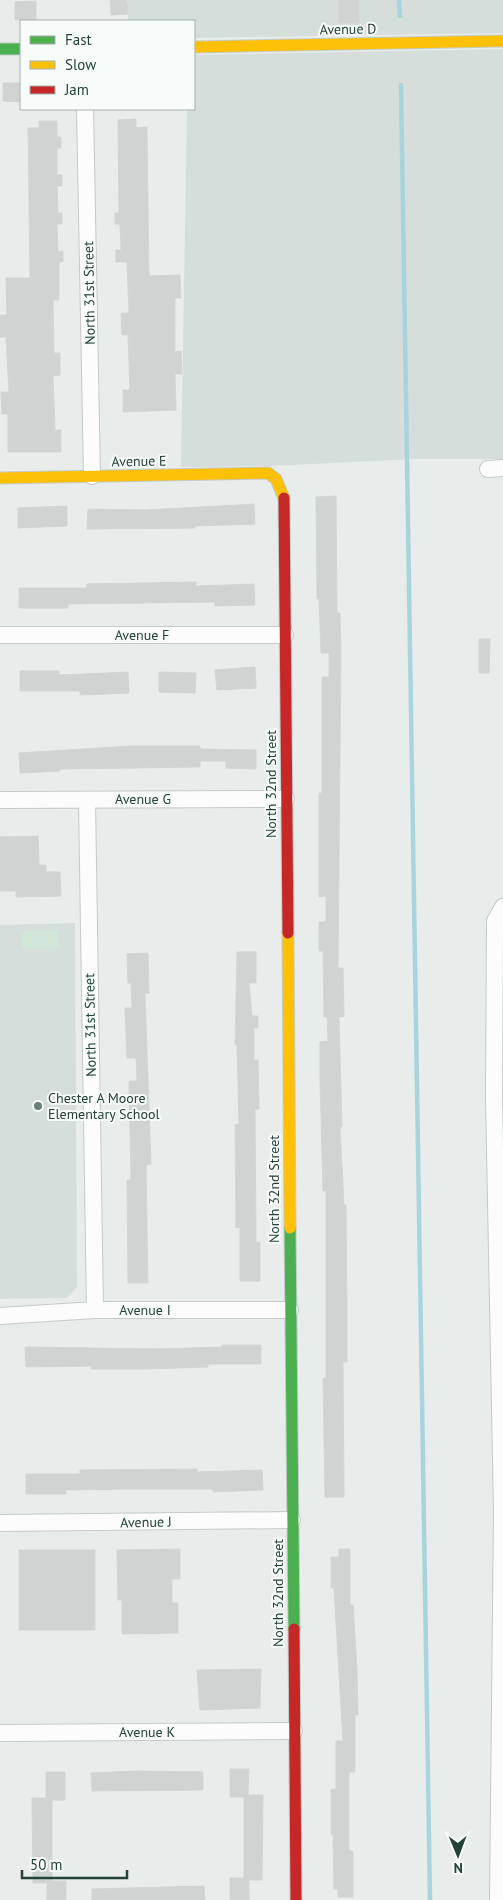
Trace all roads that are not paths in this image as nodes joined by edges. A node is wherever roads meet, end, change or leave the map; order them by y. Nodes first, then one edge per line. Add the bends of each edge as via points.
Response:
1 (503, 41) edge
2 (195, 46) edge
3 (0, 49) edge
4 (20, 49) edge
5 (85, 110) edge
6 (92, 476) junction
7 (0, 478) edge
8 (276, 479) joint
9 (0, 635) edge
10 (285, 635) junction
11 (286, 799) junction
12 (0, 800) edge
13 (87, 800) junction
14 (503, 906) edge
15 (498, 1097) edge
16 (501, 1306) edge
17 (95, 1310) junction
18 (290, 1310) junction
19 (0, 1316) edge
20 (503, 1511) edge
21 (292, 1520) junction
22 (0, 1523) edge
23 (501, 1724) edge
24 (294, 1731) junction
25 (0, 1733) edge
26 (296, 1900) edge
27 (498, 1900) edge

1 - 2 street, Avenue D
3 - 4 street
5 - 6 street, North 31st Street
6 - 7 street, Avenue E
6 - 8 street, Avenue E via 268,473
8 - 10 street, North 32nd Street via 284,494
9 - 10 street, Avenue F
10 - 11 street, North 32nd Street
11 - 13 street, Avenue G
11 - 18 street, North 32nd Street
12 - 13 street, Avenue G
13 - 17 street, North 31st Street
14 - 15 street via 495,920
15 - 16 street
16 - 20 street
17 - 18 street, Avenue I
17 - 19 street, Avenue I
18 - 21 street, North 32nd Street
20 - 23 street
21 - 22 street, Avenue J
21 - 24 street, North 32nd Street
23 - 27 street
24 - 25 street, Avenue K
24 - 26 street, North 32nd Street

